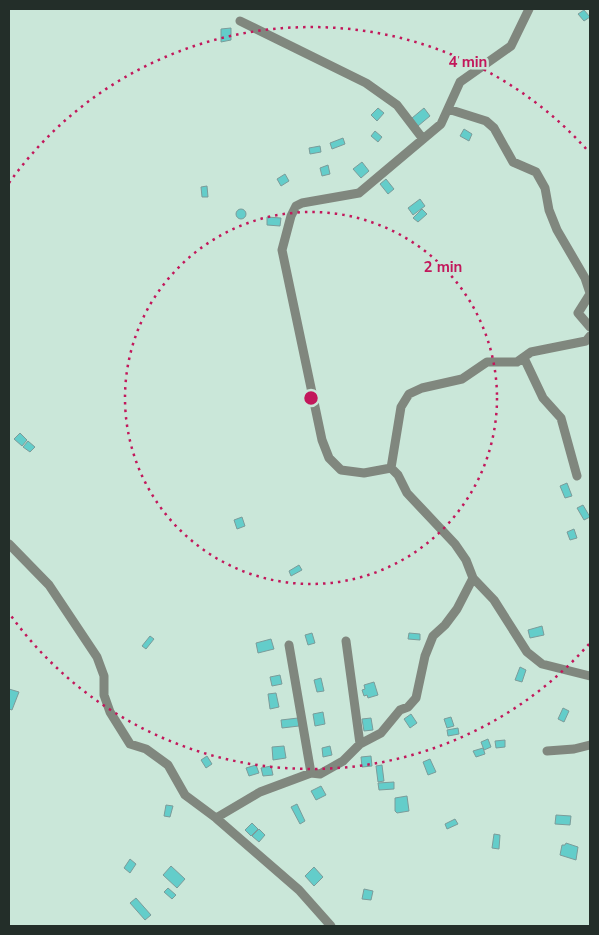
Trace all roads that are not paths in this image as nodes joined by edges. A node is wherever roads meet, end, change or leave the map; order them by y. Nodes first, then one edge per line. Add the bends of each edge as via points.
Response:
1 (529, 9) edge
2 (240, 21) dead end
3 (448, 109) junction
4 (423, 139) junction
5 (590, 294) edge
6 (590, 328) edge
7 (590, 336) edge
8 (524, 358) junction
9 (390, 468) junction
10 (576, 476) dead end
11 (9, 544) edge
12 (473, 578) junction
13 (346, 641) dead end
14 (289, 645) dead end
15 (590, 676) edge
16 (360, 744) junction
17 (590, 745) edge
18 (547, 751) dead end
19 (310, 773) junction
20 (216, 818) junction
21 (331, 926) edge

1 - 3 street via 511,46 460,82
2 - 4 street via 366,83 398,106
3 - 4 street via 441,124
3 - 5 street via 486,120 513,162 536,172 545,188 548,210 585,278
4 - 9 street via 359,193 302,202 296,206 282,250 314,410 329,458 341,470 364,473
5 - 6 street via 578,313
7 - 8 street via 586,341 531,352
8 - 9 street via 517,362 487,362 462,379 409,394 401,407
8 - 10 street via 543,398 561,418
9 - 12 street via 398,475 407,493 455,544
11 - 20 street via 49,585 97,657 110,712 130,744 146,749 168,765 185,795
12 - 15 street via 494,600 527,652 542,664
12 - 16 street via 457,609 433,636 416,698 400,710 380,733
13 - 16 street
14 - 19 street
16 - 19 street via 343,760 320,774
17 - 18 street
19 - 20 street via 260,792
20 - 21 street via 299,890

